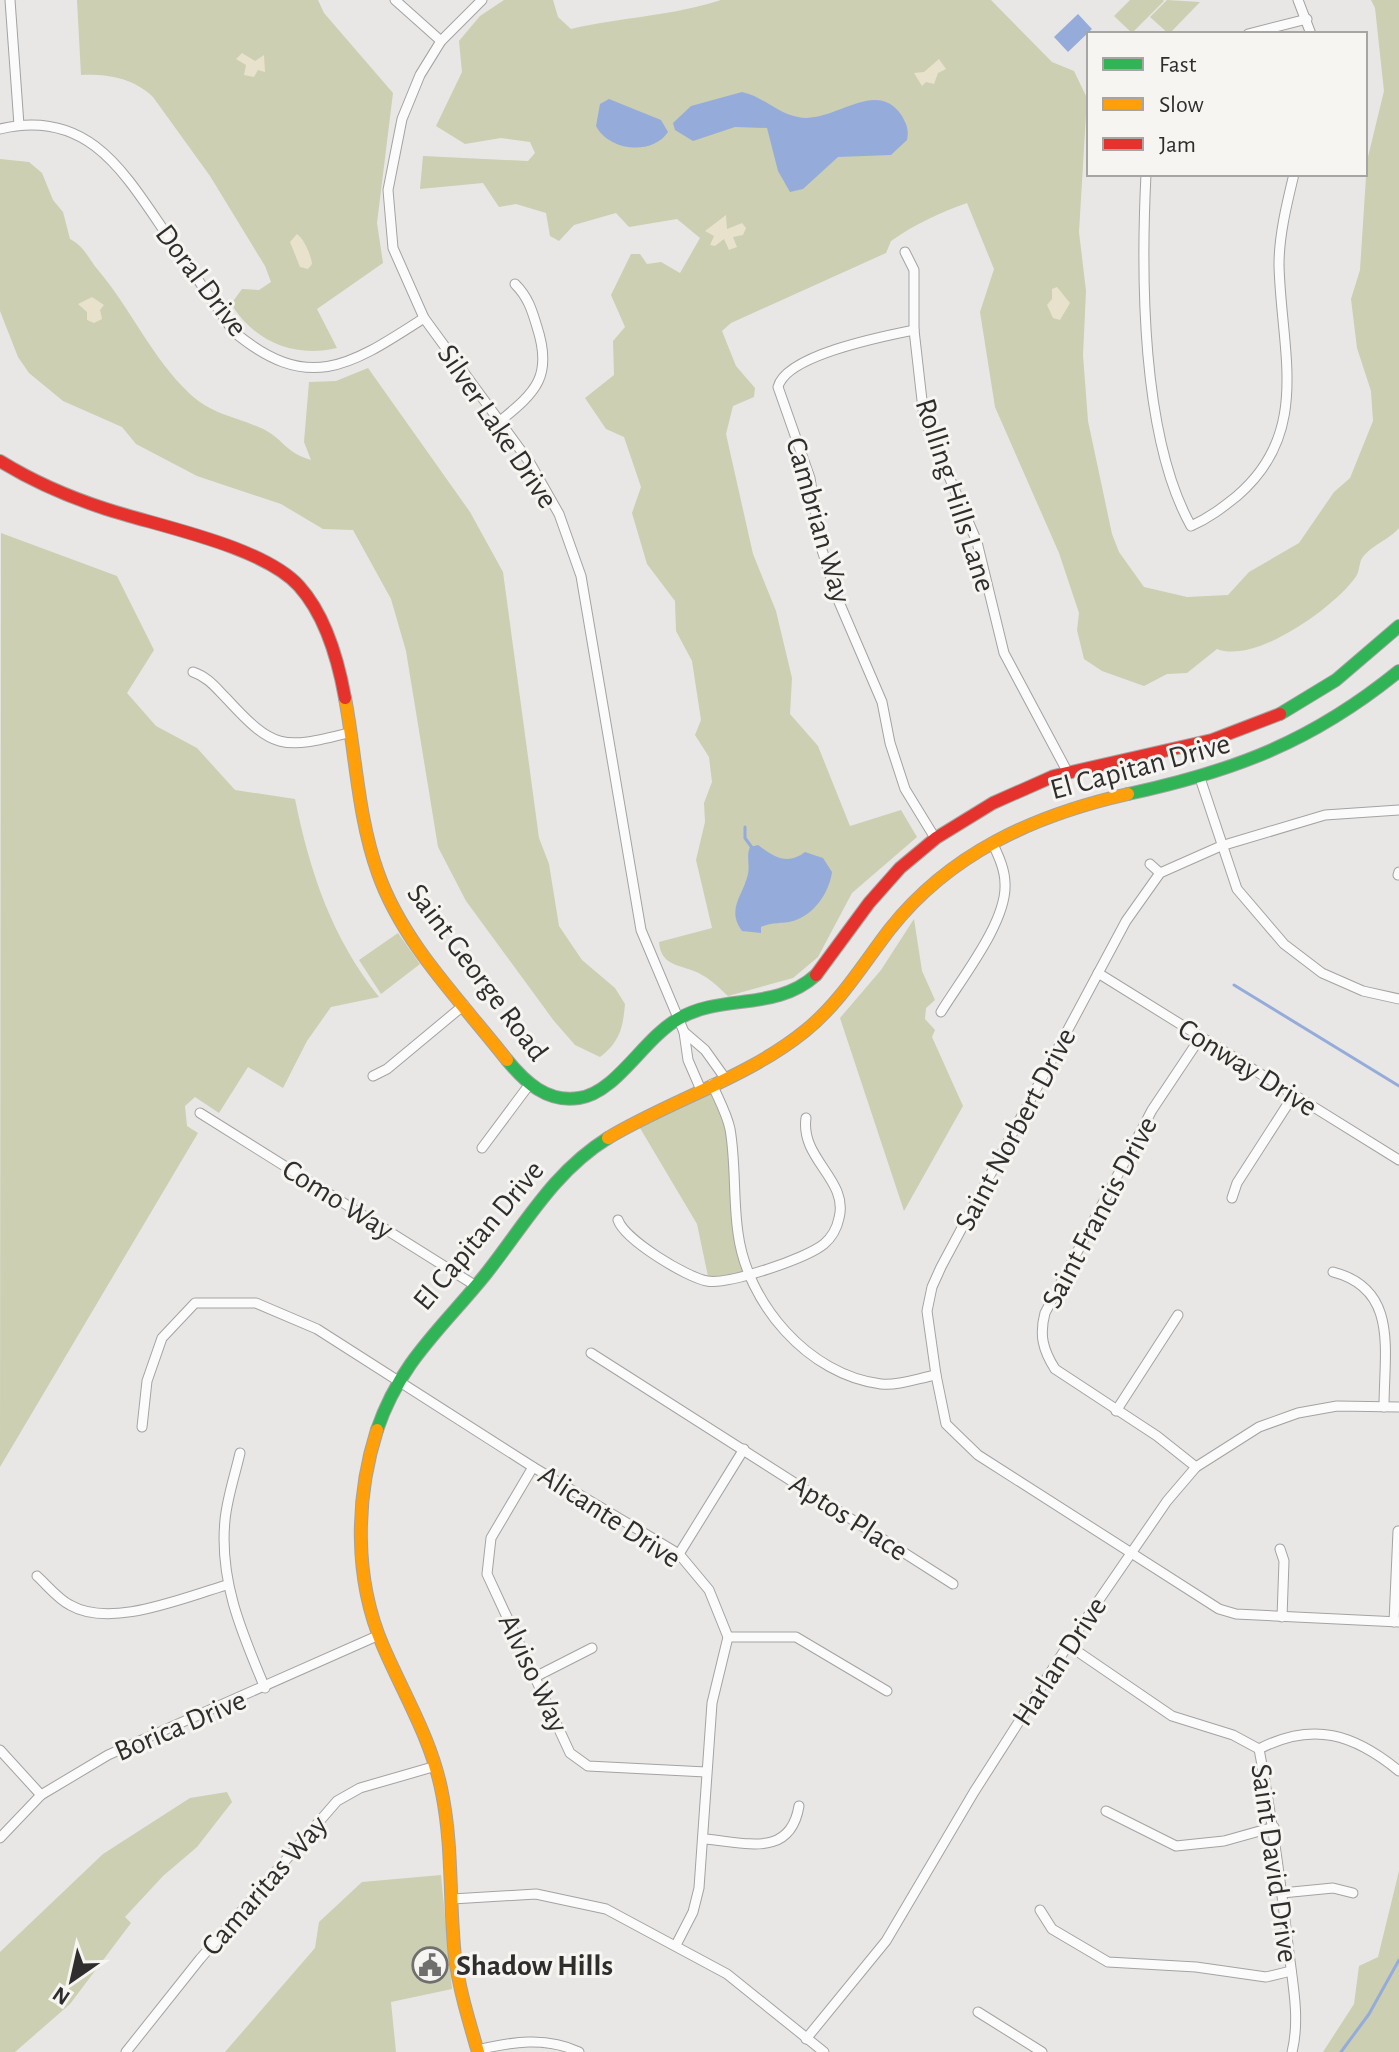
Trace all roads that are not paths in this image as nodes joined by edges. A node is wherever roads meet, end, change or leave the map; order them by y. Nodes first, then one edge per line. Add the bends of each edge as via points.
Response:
1 (10, 0) edge
2 (395, 0) edge
3 (482, 0) edge
4 (1298, 0) edge
5 (1307, 19) junction
6 (1256, 32) edge
7 (1310, 32) edge
8 (441, 41) junction
9 (19, 125) junction
10 (0, 129) edge
11 (1146, 176) edge
12 (1294, 176) edge
13 (905, 252) dead end
14 (515, 284) dead end
15 (424, 318) junction
16 (914, 330) junction
17 (500, 421) junction
18 (0, 461) edge
19 (1399, 626) edge
20 (1399, 671) edge
21 (193, 672) dead end
22 (348, 733) junction
23 (1067, 771) junction
24 (1200, 778) junction
25 (1399, 810) edge
26 (935, 838) junction
27 (992, 842) junction
28 (1221, 846) junction
29 (1150, 864) dead end
30 (1160, 873) junction
31 (1098, 973) junction
32 (1399, 999) edge
33 (464, 1005) junction
34 (941, 1012) dead end
35 (678, 1019) junction
36 (684, 1032) junction
37 (1200, 1038) junction
38 (373, 1076) dead end
39 (725, 1078) junction
40 (529, 1085) junction
41 (706, 1087) junction
42 (1293, 1096) junction
43 (200, 1113) dead end
44 (806, 1118) dead end
45 (482, 1148) dead end
46 (1399, 1160) edge
47 (1232, 1198) dead end
48 (618, 1220) dead end
49 (1333, 1272) dead end
50 (750, 1273) junction
51 (476, 1286) junction
52 (1178, 1315) dead end
53 (591, 1353) dead end
54 (936, 1375) junction
55 (398, 1383) junction
56 (1384, 1407) junction
57 (1399, 1407) edge
58 (1116, 1411) junction
59 (142, 1427) dead end
60 (744, 1449) junction
61 (240, 1453) dead end
62 (533, 1467) junction
63 (1196, 1467) junction
64 (1398, 1531) edge
65 (1280, 1549) dead end
66 (1132, 1552) junction
67 (679, 1554) junction
68 (37, 1576) dead end
69 (953, 1584) dead end
70 (227, 1585) junction
71 (1282, 1617) junction
72 (1397, 1622) edge
73 (377, 1636) junction
74 (728, 1637) junction
75 (1068, 1645) junction
76 (592, 1648) dead end
77 (537, 1676) junction
78 (265, 1688) junction
79 (887, 1691) dead end
80 (1259, 1749) junction
81 (0, 1750) edge
82 (436, 1766) junction
83 (1399, 1771) edge
84 (706, 1772) junction
85 (41, 1795) junction
86 (799, 1806) dead end
87 (1106, 1811) dead end
88 (1274, 1827) junction
89 (0, 1838) edge
90 (704, 1839) junction
91 (1282, 1893) junction
92 (1353, 1893) dead end
93 (452, 1899) junction
94 (1040, 1910) dead end
95 (676, 1945) junction
96 (1291, 1971) junction
97 (978, 2012) dead end
98 (806, 2039) junction
99 (478, 2051) edge
100 (126, 2052) edge
101 (579, 2052) edge
102 (824, 2052) edge
103 (1042, 2052) edge
104 (1292, 2052) edge

1 - 9 street
2 - 8 street
3 - 8 street, Silver Lake Drive
4 - 5 street
5 - 6 street
5 - 7 street
8 - 15 street, Silver Lake Drive via 402,119 388,190 393,248
9 - 10 street, Doral Drive
9 - 15 street, Doral Drive via 70,131 114,161 233,331 266,355 298,367 339,365 362,358
11 - 12 street via 1149,352 1159,434 1169,475 1191,526 1211,518 1256,480 1275,452 1287,417 1279,260
13 - 16 street, Rolling Hills Lane via 914,270
14 - 17 street via 527,297 544,365 530,396
15 - 17 street, Silver Lake Drive
16 - 23 street, Rolling Hills Lane via 924,418 977,542 1004,653
16 - 26 street, Cambrian Way via 835,350 788,371 778,387 810,478 821,547 839,602 882,702 905,789
17 - 35 street, Silver Lake Drive via 559,514 581,576 641,930
18 - 22 street, Saint George Road via 27,478 247,554 287,575 310,599 332,638
19 - 23 street, Saint George Road via 1355,666 1279,714 1218,739
20 - 24 street, El Capitan Drive via 1330,724 1285,749
21 - 22 street via 211,682 267,739 291,743
22 - 33 street, Saint George Road via 379,878 411,936
23 - 26 street, Saint George Road via 1017,791
24 - 27 street, El Capitan Drive via 1093,800
24 - 28 street
25 - 28 street via 1325,815
26 - 35 street, Saint George Road via 881,888 829,963 793,993 720,1004
27 - 34 street via 1006,881 1005,898 999,917
27 - 39 street, El Capitan Drive via 912,904 821,1018 787,1044
28 - 30 street
28 - 32 street via 1237,889 1284,944 1322,973
29 - 30 street
30 - 31 street, Saint Norbert Drive
31 - 37 street, Conway Drive
31 - 54 street, Saint Norbert Drive via 932,1287 927,1311
33 - 38 street
33 - 40 street, Saint George Road
35 - 36 street, Silver Lake Drive
35 - 40 street, Saint George Road via 648,1040 615,1079 595,1093 568,1099
36 - 39 street
36 - 41 street via 688,1060
37 - 42 street, Conway Drive
37 - 58 street, Saint Francis Drive via 1152,1110 1041,1327 1046,1355 1055,1369
39 - 41 street, El Capitan Drive
40 - 45 street
41 - 50 street via 730,1127 738,1236
41 - 51 street, El Capitan Drive via 577,1160 534,1203
42 - 46 street, Conway Drive
42 - 47 street
43 - 51 street, Como Way
44 - 50 street via 806,1144 837,1192 839,1218 833,1233 812,1251
48 - 50 street via 627,1235 689,1275 709,1281
49 - 56 street via 1355,1277 1378,1303
50 - 54 street via 763,1304 783,1331 819,1359 883,1384
51 - 55 street, El Capitan Drive via 432,1332
52 - 58 street
53 - 60 street, Aptos Place
54 - 66 street, Saint Norbert Drive via 946,1424 978,1455
55 - 59 street, Alicante Drive via 317,1329 256,1303 195,1303 162,1338 147,1381
55 - 62 street, Alicante Drive
55 - 73 street, El Capitan Drive via 375,1437 362,1518 366,1594
56 - 57 street, Harlan Drive
56 - 63 street, Harlan Drive via 1337,1406 1298,1413 1259,1427
58 - 63 street, Saint Francis Drive
60 - 67 street
60 - 69 street, Aptos Place
61 - 70 street via 225,1519
62 - 67 street, Alicante Drive
62 - 77 street, Alviso Way via 491,1538 487,1574
63 - 66 street, Harlan Drive
64 - 72 street
65 - 71 street
66 - 71 street, Saint Norbert Drive via 1219,1609
66 - 75 street, Harlan Drive
67 - 74 street, Alicante Drive via 709,1590
68 - 70 street via 68,1605 92,1615 123,1614
70 - 78 street
71 - 72 street, Saint Norbert Drive
73 - 78 street, Borica Drive
73 - 82 street, El Capitan Drive
74 - 79 street via 796,1637
74 - 84 street via 712,1703
75 - 80 street, Saint David Drive via 1172,1716
75 - 98 street, Harlan Drive via 886,1941
76 - 77 street
77 - 84 street, Alviso Way via 570,1753 588,1766
78 - 85 street, Borica Drive via 108,1755
80 - 83 street via 1285,1735 1318,1732 1357,1742
80 - 88 street, Saint David Drive
81 - 85 street
82 - 93 street, El Capitan Drive via 445,1805
82 - 100 street, Camaritas Way via 360,1788 337,1801
84 - 90 street
85 - 89 street, Borica Drive
86 - 90 street via 790,1833 780,1841
87 - 88 street via 1176,1846 1208,1844
88 - 91 street, Saint David Drive
90 - 95 street via 693,1912
91 - 92 street via 1333,1888
91 - 96 street, Saint David Drive
93 - 95 street via 536,1894 571,1899 606,1909
93 - 99 street, El Capitan Drive via 460,1984
94 - 96 street via 1052,1929 1108,1962 1266,1977
95 - 98 street via 727,1974
96 - 104 street, Saint David Drive via 1296,2020
97 - 103 street
98 - 102 street
99 - 101 street via 513,2042 545,2042

